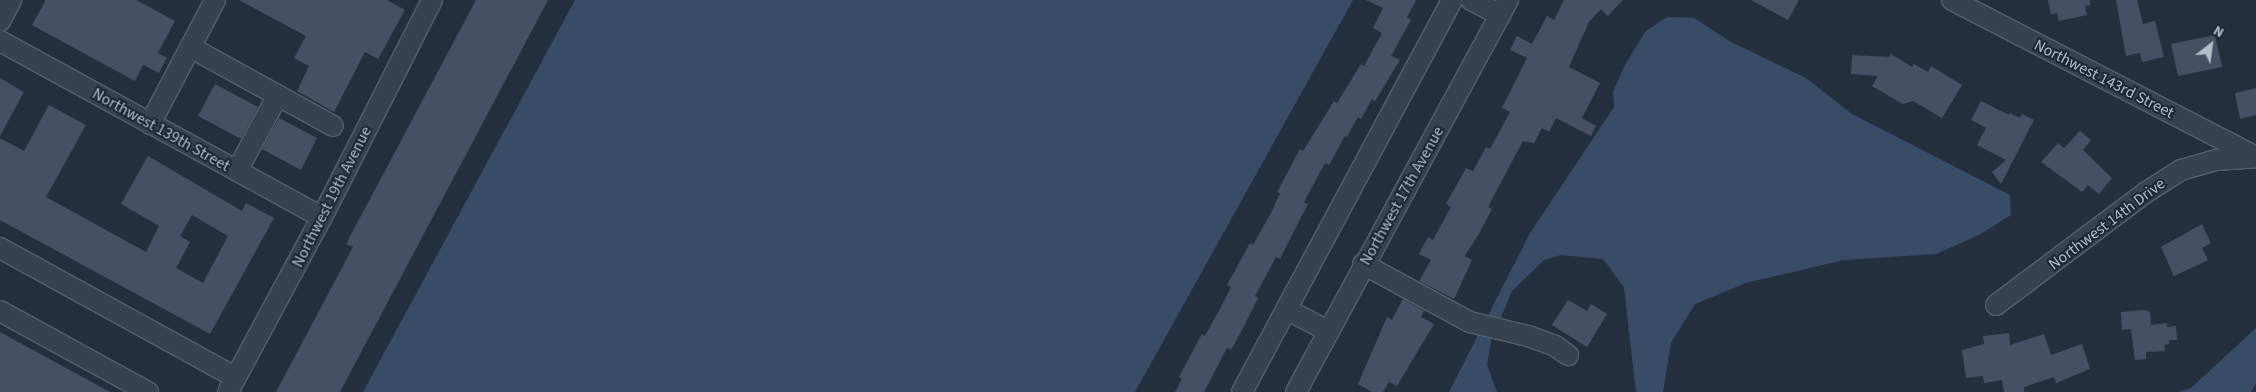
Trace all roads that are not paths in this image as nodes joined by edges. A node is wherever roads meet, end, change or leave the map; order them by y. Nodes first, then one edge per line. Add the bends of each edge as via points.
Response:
1 (11, 0) edge
2 (215, 0) edge
3 (432, 0) edge
4 (1452, 0) edge
5 (1471, 0) edge
6 (1952, 0) edge
7 (1504, 7) edge
8 (0, 21) edge
9 (0, 41) edge
10 (190, 47) junction
11 (278, 95) junction
12 (150, 124) junction
13 (333, 126) dead end
14 (2256, 157) edge
15 (236, 171) junction
16 (322, 218) junction
17 (0, 248) edge
18 (1364, 264) junction
19 (1996, 305) dead end
20 (1286, 309) junction
21 (0, 311) edge
22 (1328, 331) junction
23 (1568, 355) dead end
24 (232, 385) edge
25 (148, 392) edge
26 (1242, 392) edge
27 (1296, 392) edge

1 - 8 street
2 - 10 street
3 - 16 street, Northwest 19th Avenue
4 - 20 street
5 - 7 street
6 - 14 street, Northwest 143rd Street
7 - 18 street, Northwest 17th Avenue
9 - 12 street, Northwest 139th Street
10 - 11 street
10 - 12 street
11 - 13 street
11 - 15 street
12 - 15 street, Northwest 139th Street
14 - 19 street, Northwest 14th Drive via 2217,160 2181,170 2145,193
15 - 16 street, Northwest 139th Street
16 - 24 street, Northwest 19th Avenue
17 - 24 street
18 - 22 street, Northwest 17th Avenue
18 - 23 street via 1470,322 1536,339
20 - 22 street
20 - 26 street
21 - 25 street
22 - 27 street, Northwest 17th Avenue

